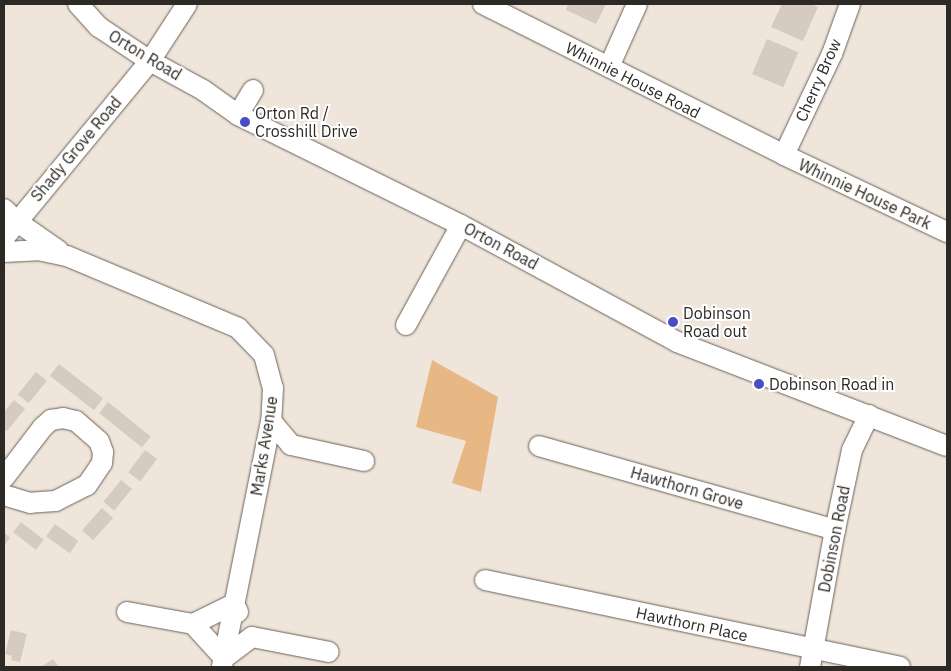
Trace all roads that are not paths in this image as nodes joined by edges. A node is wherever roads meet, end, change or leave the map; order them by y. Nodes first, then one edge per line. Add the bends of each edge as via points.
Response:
1 (78, 4) edge
2 (188, 4) edge
3 (483, 4) edge
4 (637, 4) edge
5 (850, 4) edge
6 (150, 61) junction
7 (609, 67) junction
8 (253, 90) dead end
9 (238, 115) junction
10 (784, 156) junction
11 (10, 215) edge
12 (461, 225) junction
13 (947, 232) edge
14 (4, 238) edge
15 (4, 252) edge
16 (67, 256) junction
17 (406, 325) dead end
18 (869, 415) junction
19 (271, 421) junction
20 (291, 445) junction
21 (539, 446) dead end
22 (947, 446) edge
23 (364, 461) dead end
24 (263, 463) junction
25 (4, 478) edge
26 (4, 495) edge
27 (835, 530) junction
28 (485, 580) dead end
29 (234, 604) junction
30 (127, 612) dead end
31 (193, 624) junction
32 (252, 636) junction
33 (329, 652) dead end
34 (812, 658) edge
35 (223, 663) edge
36 (900, 667) edge

1 - 6 street, Orton Road via 99,28
2 - 6 street, Shady Grove Road
3 - 7 street, Whinnie House Road
4 - 7 street
5 - 10 street, Cherry Brow via 832,54
6 - 9 street, Orton Road via 203,90
6 - 11 street, Shady Grove Road
7 - 10 street, Whinnie House Road
8 - 9 street
9 - 12 street, Orton Road
10 - 13 street, Whinnie House Park
11 - 14 street, Shady Grove Road
11 - 16 street, Marks Avenue
12 - 17 street
12 - 18 street, Orton Road via 677,342
15 - 16 street, Marks Avenue via 38,250
16 - 19 street, Marks Avenue via 238,328 264,355 273,388
18 - 22 street, Orton Road
18 - 27 street, Dobinson Road via 852,450
19 - 20 street
19 - 24 street, Marks Avenue
20 - 23 street
20 - 24 street
21 - 27 street, Hawthorn Grove
24 - 29 street, Marks Avenue
25 - 26 street via 51,420 76,421 99,441 103,452 102,463 88,485 56,501 30,503
27 - 34 street, Dobinson Road
28 - 34 street, Hawthorn Place
29 - 31 street
29 - 32 street
29 - 35 street, Marks Avenue
30 - 31 street
31 - 35 street
32 - 33 street
32 - 35 street
34 - 36 street, Hawthorn Place

